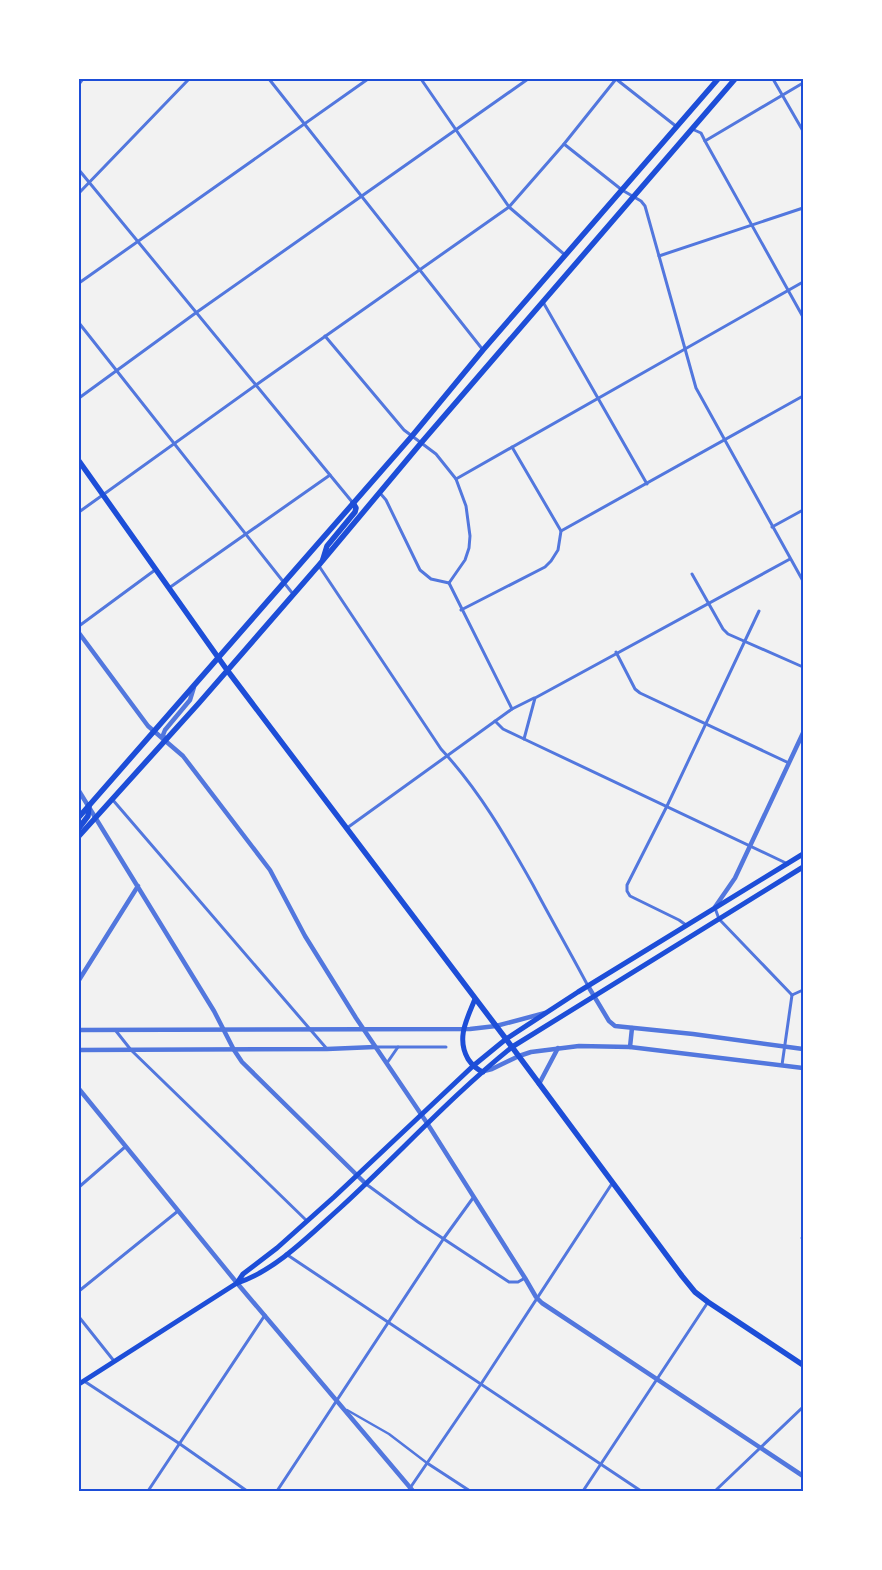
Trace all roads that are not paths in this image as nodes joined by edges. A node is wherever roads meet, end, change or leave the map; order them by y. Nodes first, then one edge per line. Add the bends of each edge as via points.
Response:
1 (82, 79) edge
2 (189, 79) edge
3 (269, 79) edge
4 (368, 79) edge
5 (421, 79) edge
6 (528, 79) edge
7 (616, 79) edge
8 (718, 79) edge
9 (735, 79) edge
10 (774, 79) edge
11 (79, 82) edge
12 (803, 83) edge
13 (783, 95) junction
14 (304, 124) junction
15 (677, 126) junction
16 (692, 128) junction
17 (456, 129) junction
18 (803, 131) edge
19 (705, 141) junction
20 (564, 144) junction
21 (79, 170) edge
22 (89, 182) junction
23 (622, 190) junction
24 (79, 193) edge
25 (361, 196) junction
26 (635, 197) junction
27 (509, 207) junction
28 (803, 208) edge
29 (752, 225) junction
30 (138, 242) junction
31 (566, 256) junction
32 (659, 256) junction
33 (420, 270) junction
34 (803, 282) edge
35 (79, 283) edge
36 (789, 290) junction
37 (543, 302) junction
38 (197, 312) junction
39 (803, 317) edge
40 (79, 323) edge
41 (326, 336) junction
42 (684, 348) junction
43 (483, 350) junction
44 (118, 370) junction
45 (256, 385) junction
46 (803, 396) edge
47 (79, 398) edge
48 (599, 398) junction
49 (412, 436) junction
50 (724, 440) junction
51 (174, 443) junction
52 (421, 443) junction
53 (512, 447) junction
54 (79, 461) edge
55 (330, 475) junction
56 (456, 479) junction
57 (647, 484) junction
58 (380, 493) junction
59 (103, 496) junction
60 (353, 503) junction
61 (803, 510) edge
62 (79, 512) edge
63 (772, 527) junction
64 (561, 531) junction
65 (246, 535) junction
66 (790, 559) junction
67 (320, 563) junction
68 (155, 570) junction
69 (692, 574) dead end
70 (803, 581) edge
71 (284, 583) junction
72 (450, 583) junction
73 (168, 589) junction
74 (293, 594) junction
75 (708, 603) junction
76 (461, 610) junction
77 (759, 611) dead end
78 (79, 626) edge
79 (79, 633) edge
80 (745, 642) junction
81 (616, 652) junction
82 (219, 658) junction
83 (803, 668) edge
84 (228, 670) junction
85 (194, 687) junction
86 (535, 698) junction
87 (512, 709) junction
88 (495, 721) junction
89 (706, 724) junction
90 (154, 732) junction
91 (803, 733) edge
92 (165, 739) junction
93 (524, 739) junction
94 (447, 756) junction
95 (789, 763) junction
96 (79, 791) edge
97 (112, 798) junction
98 (89, 806) junction
99 (667, 806) junction
100 (96, 816) junction
101 (79, 817) edge
102 (79, 828) edge
103 (347, 828) junction
104 (79, 836) edge
105 (750, 846) junction
106 (803, 854) edge
107 (788, 864) junction
108 (803, 868) edge
109 (138, 886) junction
110 (715, 908) junction
111 (719, 919) junction
112 (687, 926) junction
113 (79, 980) edge
114 (588, 986) junction
115 (803, 990) edge
116 (792, 995) junction
117 (594, 996) junction
118 (475, 998) junction
119 (546, 1013) junction
120 (496, 1026) junction
121 (632, 1028) junction
122 (464, 1029) junction
123 (79, 1030) edge
124 (311, 1030) junction
125 (363, 1030) junction
126 (116, 1031) junction
127 (224, 1031) junction
128 (506, 1039) junction
129 (785, 1045) junction
130 (398, 1046) junction
131 (375, 1047) junction
132 (446, 1047) dead end
133 (512, 1047) junction
134 (630, 1047) junction
135 (558, 1048) junction
136 (327, 1049) junction
137 (803, 1049) edge
138 (79, 1050) edge
139 (131, 1050) junction
140 (234, 1050) junction
141 (518, 1056) junction
142 (387, 1063) junction
143 (782, 1064) junction
144 (473, 1066) junction
145 (803, 1068) edge
146 (483, 1072) junction
147 (539, 1084) junction
148 (79, 1089) edge
149 (420, 1114) junction
150 (427, 1123) junction
151 (125, 1147) junction
152 (357, 1174) junction
153 (613, 1182) junction
154 (366, 1184) junction
155 (79, 1187) edge
156 (473, 1198) junction
157 (178, 1211) junction
158 (308, 1221) junction
159 (444, 1238) junction
160 (286, 1254) junction
161 (525, 1278) junction
162 (237, 1283) junction
163 (79, 1291) edge
164 (536, 1298) junction
165 (708, 1302) junction
166 (265, 1315) junction
167 (79, 1318) edge
168 (389, 1324) junction
169 (114, 1361) junction
170 (803, 1365) edge
171 (657, 1379) junction
172 (81, 1382) edge
173 (480, 1384) junction
174 (337, 1401) junction
175 (803, 1406) edge
176 (343, 1408) junction
177 (180, 1444) junction
178 (761, 1447) junction
179 (427, 1463) junction
180 (601, 1464) junction
181 (803, 1476) edge
182 (410, 1490) edge
183 (148, 1491) edge
184 (246, 1491) edge
185 (277, 1491) edge
186 (470, 1491) edge
187 (583, 1491) edge
188 (642, 1491) edge
189 (715, 1491) edge

1 - 11 street
2 - 22 street
3 - 14 street
4 - 14 street
5 - 17 street
6 - 17 street
7 - 15 street
7 - 20 street
8 - 15 main road
9 - 16 main road
10 - 13 street
12 - 13 street
13 - 18 street
13 - 19 street
14 - 25 street
14 - 30 street
15 - 23 main road
16 - 19 street via 701,133
16 - 26 main road
17 - 25 street
17 - 27 street
19 - 29 street
20 - 23 street
20 - 27 street
21 - 22 street
22 - 24 street
22 - 30 street
23 - 26 street
23 - 31 main road
25 - 33 street
25 - 38 street
26 - 32 street via 645,206
26 - 37 main road
27 - 31 street
27 - 33 street
28 - 29 street
29 - 32 street
29 - 36 street
30 - 35 street
30 - 38 street
31 - 43 main road
32 - 42 street
33 - 41 street
33 - 43 street
34 - 36 street
36 - 39 street
36 - 42 street
37 - 48 street
37 - 52 main road
38 - 44 street
38 - 45 street
40 - 44 street
41 - 45 street
41 - 49 street
42 - 48 street
42 - 50 street via 696,388
43 - 49 main road
44 - 47 street
44 - 51 street
45 - 51 street
45 - 55 street
46 - 50 street
48 - 53 street
48 - 57 street
49 - 52 street
49 - 60 main road
50 - 57 street
50 - 63 street
51 - 59 street
51 - 65 street
52 - 56 street via 436,454
52 - 58 main road
53 - 56 street
53 - 64 street
54 - 59 main road
55 - 60 street
55 - 65 street
56 - 72 street via 466,506 470,536 465,560
57 - 64 street
58 - 67 main road
58 - 72 street via 420,570 431,579
59 - 62 street
59 - 68 main road
60 - 67 main road via 356,510 327,546
60 - 71 main road
61 - 63 street
63 - 66 street
64 - 76 street via 558,550 545,567
65 - 71 street
65 - 73 street
66 - 70 street
66 - 75 street
67 - 74 main road
67 - 94 street
68 - 73 main road
68 - 78 street
69 - 75 street
71 - 74 street
71 - 82 main road
72 - 76 street
73 - 82 main road
74 - 84 main road
75 - 80 street via 725,632
75 - 81 street
76 - 87 street
77 - 80 street
79 - 90 street
80 - 83 street
80 - 89 street
81 - 86 street
81 - 89 street via 635,689
82 - 84 main road
82 - 85 main road
84 - 92 main road
84 - 103 main road
85 - 90 main road
85 - 92 street via 190,700 165,730
86 - 87 street
86 - 93 street
87 - 88 street
88 - 93 street via 503,729
88 - 94 street
89 - 95 street
89 - 99 street
90 - 92 street
90 - 98 main road
91 - 95 street
92 - 97 main road
92 - 125 street via 183,756 270,870 305,936
93 - 99 street
94 - 103 street
94 - 114 street via 500,827
95 - 105 street
96 - 98 street
97 - 100 main road
97 - 124 street
98 - 100 street
98 - 101 main road
98 - 102 main road via 88,816
99 - 105 street
99 - 112 street via 627,885 627,891 630,896
100 - 104 main road
100 - 109 street
103 - 118 main road
105 - 107 street
105 - 110 street via 735,878
106 - 107 main road
107 - 110 main road
108 - 111 main road
109 - 113 street
109 - 127 street
110 - 111 street
110 - 112 main road
111 - 116 street
111 - 117 main road
112 - 114 main road
114 - 117 street
114 - 119 main road
115 - 116 street
116 - 129 street
117 - 121 street via 608,1021
117 - 133 main road
118 - 120 main road
118 - 122 main road
119 - 120 street
119 - 128 main road
120 - 122 street
120 - 128 main road
121 - 129 street
121 - 134 street
122 - 125 street
122 - 144 main road via 463,1046
123 - 126 street
124 - 125 street
124 - 127 street
124 - 136 street
125 - 131 street
126 - 127 street
126 - 139 street
127 - 140 street
128 - 133 main road
128 - 144 main road
129 - 137 street
129 - 143 street
130 - 131 street
130 - 132 street
130 - 142 street
131 - 136 street
131 - 142 street
133 - 141 main road
133 - 146 main road
134 - 135 street
134 - 143 street
135 - 141 street
135 - 147 street
136 - 140 street
138 - 139 street
139 - 140 street
139 - 158 street
140 - 152 street via 246,1067
141 - 146 street
141 - 147 main road
142 - 149 street
143 - 145 street
144 - 146 main road
144 - 149 main road
146 - 150 main road
147 - 153 main road
148 - 151 street
149 - 150 street
149 - 152 main road
150 - 154 main road
150 - 156 street
151 - 155 street
151 - 157 street
152 - 154 street
152 - 158 main road
153 - 164 street
153 - 165 main road via 682,1276
154 - 159 street
154 - 160 main road
156 - 159 street
156 - 161 street
157 - 162 street
157 - 163 street
158 - 162 main road via 243,1274
159 - 161 street via 509,1282
159 - 168 street
160 - 162 main road via 248,1280
160 - 168 street
161 - 164 street
162 - 166 street
162 - 169 main road
164 - 171 street
164 - 173 street
165 - 170 main road
165 - 171 street
166 - 174 street
166 - 177 street
167 - 169 street
168 - 173 street
168 - 174 street
169 - 172 main road
171 - 178 street
171 - 180 street
172 - 177 street
173 - 179 street
173 - 180 street
174 - 176 street
174 - 185 street
175 - 178 street
176 - 179 street via 389,1434
176 - 182 street
177 - 183 street
177 - 184 street
178 - 181 street
178 - 189 street
179 - 182 street
179 - 186 street
180 - 187 street
180 - 188 street

